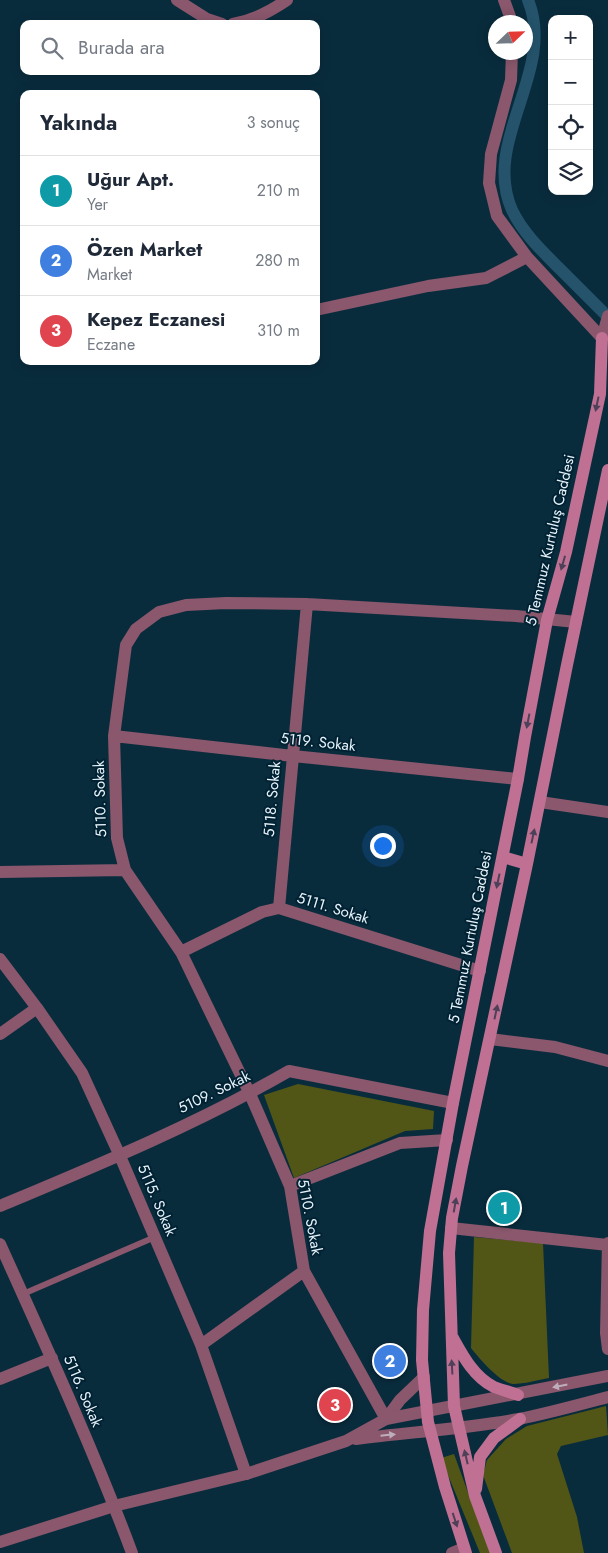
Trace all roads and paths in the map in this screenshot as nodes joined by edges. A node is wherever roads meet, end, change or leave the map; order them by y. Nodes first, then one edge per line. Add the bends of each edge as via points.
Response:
1 (177, 0) edge
2 (287, 0) edge
3 (504, 0) edge
4 (509, 15) edge
5 (210, 20) edge
6 (250, 20) edge
7 (512, 60) edge
8 (527, 257) junction
9 (320, 309) edge
10 (608, 316) edge
11 (605, 342) edge
12 (608, 470) edge
13 (307, 604) junction
14 (547, 620) junction
15 (576, 622) junction
16 (114, 736) junction
17 (293, 756) junction
18 (518, 779) junction
19 (540, 802) junction
20 (608, 812) edge
21 (503, 857) junction
22 (527, 864) junction
23 (125, 870) junction
24 (0, 872) edge
25 (278, 908) junction
26 (181, 952) junction
27 (0, 959) edge
28 (480, 971) junction
29 (37, 1008) junction
30 (0, 1034) edge
31 (490, 1039) junction
32 (608, 1061) edge
33 (250, 1094) junction
34 (453, 1103) junction
35 (447, 1140) junction
36 (120, 1156) junction
37 (290, 1186) junction
38 (0, 1206) edge
39 (451, 1228) junction
40 (155, 1237) junction
41 (0, 1244) edge
42 (608, 1244) edge
43 (304, 1271) junction
44 (23, 1294) junction
45 (451, 1334) junction
46 (201, 1345) junction
47 (608, 1349) edge
48 (52, 1358) junction
49 (608, 1376) edge
50 (424, 1377) junction
51 (0, 1379) edge
52 (518, 1395) junction
53 (608, 1398) edge
54 (454, 1406) junction
55 (427, 1410) junction
56 (384, 1417) junction
57 (520, 1419) junction
58 (459, 1428) junction
59 (430, 1432) junction
60 (346, 1441) junction
61 (246, 1474) junction
62 (475, 1496) junction
63 (114, 1506) junction
64 (0, 1542) edge
65 (466, 1551) edge
66 (132, 1553) edge
67 (452, 1553) edge
68 (496, 1553) edge

1 - 5 street
2 - 6 street
3 - 4 street
7 - 8 street via 511,80 491,154 490,183 497,216
8 - 9 street via 486,278 428,286
8 - 11 street
10 - 11 street
11 -> 14 main road, 5 Temmuz Kurtuluş Caddesi via 600,394 566,552
12 - 15 main road
13 - 14 street, 5110. Sokak
13 - 16 street, 5110. Sokak via 186,605 159,612 136,630 126,645
13 - 17 street, 5118. Sokak
14 - 15 street, 5110. Sokak
14 -> 18 main road, 5 Temmuz Kurtuluş Caddesi
15 - 19 main road
16 - 17 street, 5119. Sokak
16 - 23 street, 5110. Sokak via 117,838
17 - 18 street, 5119. Sokak
17 - 25 street, 5118. Sokak
18 - 21 main road, 5 Temmuz Kurtuluş Caddesi
19 - 20 street
22 -> 19 main road
21 - 22 main road
21 -> 28 main road, 5 Temmuz Kurtuluş Caddesi
31 -> 22 main road
23 - 24 street
23 - 26 street, 5110. Sokak
25 - 26 street, 5111. Sokak via 262,912
25 - 28 street, 5111. Sokak
26 - 33 street, 5110. Sokak
27 - 29 street, 5115. Sokak
28 - 34 main road, 5 Temmuz Kurtuluş Caddesi
29 - 30 street
29 - 36 street, 5115. Sokak via 82,1073
31 - 32 street via 555,1047
39 -> 31 main road
33 - 34 street, 5109. Sokak via 289,1071
33 - 36 street, 5109. Sokak
33 - 37 street, 5110. Sokak
34 - 35 main road, 5 Temmuz Kurtuluş Caddesi
35 - 37 street via 400,1143
35 - 50 main road, 5 Temmuz Kurtuluş Caddesi via 430,1231 423,1310
36 - 38 street, 5109. Sokak
36 - 40 street, 5115. Sokak
37 - 43 street, 5110. Sokak
39 - 42 street
39 - 45 main road
40 - 44 lane
40 - 46 street, 5115. Sokak
41 - 44 street, 5116. Sokak
42 - 47 street
43 - 46 street
43 - 56 street, 5110. Sokak
44 - 48 street, 5116. Sokak
45 - 52 main road via 475,1371 493,1386
54 -> 45 main road
46 - 61 street, 5115. Sokak
48 - 51 street
48 - 63 street, 5116. Sokak
49 -> 52 street
50 - 55 main road, 5 Temmuz Kurtuluş Caddesi
50 - 56 street
52 - 54 street
53 - 57 street
54 - 55 street
54 - 58 main road
55 - 56 street
55 - 59 main road, 5 Temmuz Kurtuluş Caddesi
56 - 60 street
57 - 58 street
57 - 62 main road via 494,1438 480,1457
58 - 59 street
62 -> 58 main road
60 -> 59 street
59 -> 65 main road, 5 Temmuz Kurtuluş Caddesi
60 - 61 street
61 - 63 street
62 - 68 main road
63 - 64 street
63 - 66 street, 5116. Sokak
65 - 67 street

